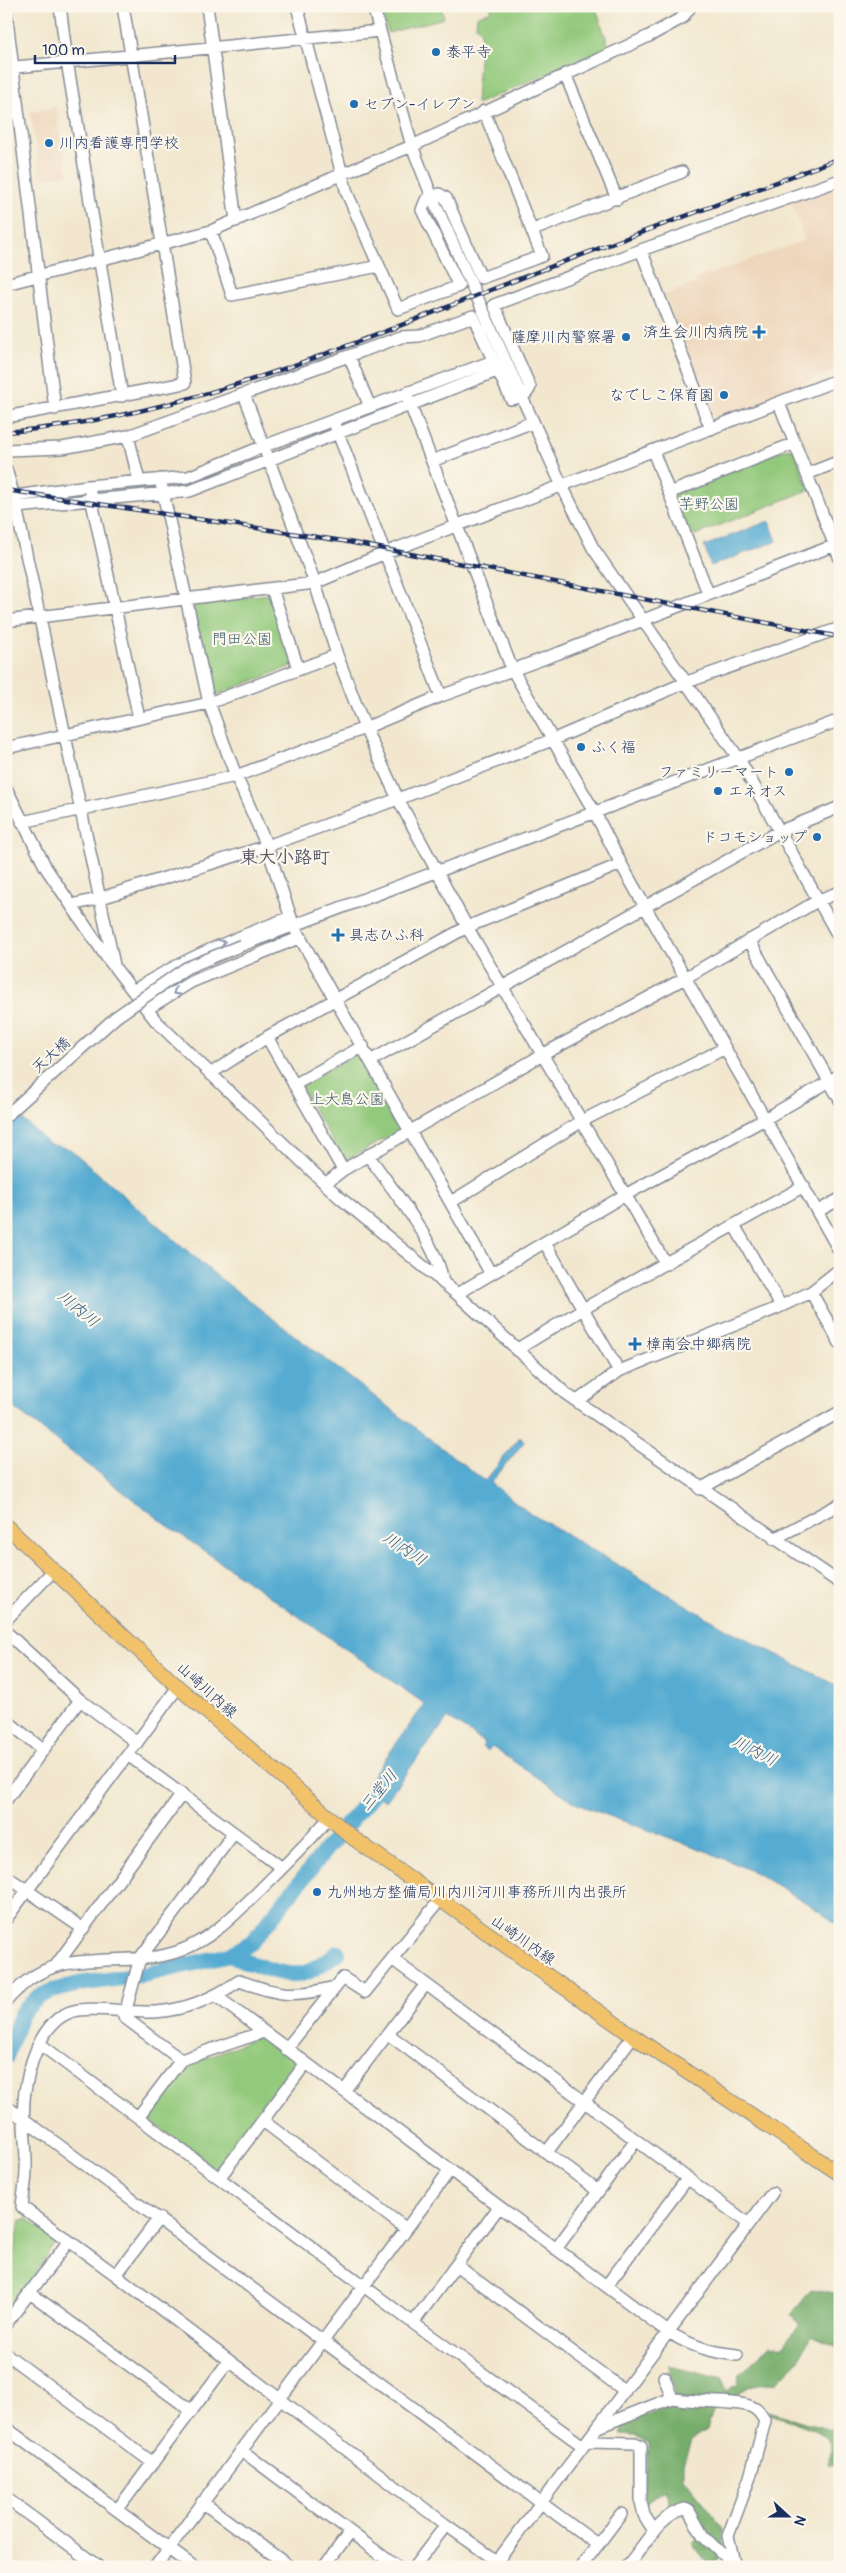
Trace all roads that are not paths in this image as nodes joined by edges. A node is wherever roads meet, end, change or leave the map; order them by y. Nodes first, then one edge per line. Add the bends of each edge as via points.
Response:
1 (60, 6) edge
2 (123, 6) edge
3 (207, 6) edge
4 (297, 6) edge
5 (373, 6) edge
6 (690, 7) edge
7 (6, 12) edge
8 (380, 31) junction
9 (304, 38) junction
10 (214, 46) junction
11 (132, 54) junction
12 (67, 61) junction
13 (9, 68) edge
14 (565, 74) junction
15 (484, 111) junction
16 (412, 146) junction
17 (682, 172) dead end
18 (342, 174) junction
19 (840, 180) edge
20 (432, 197) junction
21 (617, 199) junction
22 (236, 221) junction
23 (533, 230) junction
24 (211, 231) junction
25 (164, 245) junction
26 (642, 250) junction
27 (99, 260) junction
28 (379, 266) junction
29 (38, 275) junction
30 (6, 284) edge
31 (349, 356) junction
32 (495, 366) junction
33 (840, 379) edge
34 (244, 394) junction
35 (406, 394) junction
36 (122, 396) junction
37 (522, 396) junction
38 (779, 403) junction
39 (410, 406) junction
40 (370, 407) junction
41 (55, 409) junction
42 (6, 417) edge
43 (333, 421) junction
44 (533, 422) junction
45 (710, 429) junction
46 (338, 434) junction
47 (128, 436) junction
48 (795, 443) junction
49 (264, 446) junction
50 (6, 450) edge
51 (653, 451) junction
52 (270, 460) junction
53 (432, 461) junction
54 (840, 461) edge
55 (6, 469) edge
56 (807, 474) junction
57 (160, 479) junction
58 (139, 481) junction
59 (88, 486) junction
60 (562, 486) junction
61 (164, 493) junction
62 (669, 493) junction
63 (92, 500) junction
64 (11, 502) edge
65 (458, 527) junction
66 (837, 544) edge
67 (385, 553) junction
68 (840, 559) edge
69 (315, 583) junction
70 (272, 589) junction
71 (708, 593) junction
72 (186, 600) junction
73 (116, 608) junction
74 (40, 618) junction
75 (643, 619) junction
76 (6, 621) edge
77 (840, 628) edge
78 (337, 655) junction
79 (298, 668) junction
80 (512, 669) junction
81 (687, 682) junction
82 (440, 696) junction
83 (209, 703) junction
84 (139, 718) junction
85 (840, 720) edge
86 (365, 728) junction
87 (64, 735) junction
88 (552, 740) junction
89 (6, 748) edge
90 (739, 759) junction
91 (236, 776) junction
92 (6, 788) edge
93 (398, 799) junction
94 (840, 807) edge
95 (81, 808) junction
96 (595, 813) junction
97 (22, 822) junction
98 (778, 832) junction
99 (267, 846) junction
100 (621, 864) junction
101 (438, 873) junction
102 (840, 892) edge
103 (101, 898) junction
104 (819, 900) junction
105 (72, 905) junction
106 (646, 906) junction
107 (292, 922) junction
108 (467, 927) junction
109 (301, 938) junction
110 (840, 939) edge
111 (749, 940) junction
112 (114, 967) junction
113 (685, 978) junction
114 (503, 988) junction
115 (133, 991) junction
116 (336, 1001) junction
117 (147, 1009) junction
118 (267, 1038) junction
119 (363, 1046) junction
120 (725, 1048) junction
121 (542, 1055) junction
122 (372, 1060) junction
123 (210, 1074) junction
124 (840, 1075) edge
125 (829, 1081) junction
126 (294, 1085) junction
127 (840, 1100) edge
128 (6, 1116) edge
129 (764, 1119) junction
130 (582, 1121) junction
131 (411, 1132) junction
132 (368, 1155) junction
133 (343, 1170) junction
134 (325, 1184) junction
135 (804, 1186) junction
136 (625, 1195) junction
137 (840, 1199) edge
138 (451, 1202) junction
139 (818, 1211) junction
140 (734, 1225) junction
141 (545, 1243) junction
142 (840, 1252) edge
143 (666, 1264) junction
144 (840, 1268) edge
145 (491, 1274) junction
146 (443, 1283) junction
147 (811, 1292) junction
148 (457, 1294) junction
149 (781, 1306) junction
150 (583, 1309) junction
151 (836, 1329) edge
152 (840, 1343) edge
153 (516, 1350) junction
154 (618, 1371) junction
155 (577, 1401) junction
156 (840, 1412) edge
157 (700, 1489) junction
158 (840, 1504) edge
159 (6, 1526) edge
160 (774, 1539) junction
161 (54, 1570) junction
162 (840, 1583) edge
163 (6, 1620) edge
164 (6, 1632) edge
165 (178, 1687) junction
166 (80, 1700) junction
167 (6, 1720) edge
168 (137, 1743) junction
169 (43, 1750) junction
170 (128, 1755) junction
171 (182, 1794) junction
172 (6, 1800) edge
173 (328, 1819) junction
174 (234, 1833) junction
175 (282, 1868) junction
176 (6, 1876) edge
177 (27, 1891) junction
178 (439, 1901) junction
179 (6, 1919) edge
180 (82, 1928) junction
181 (392, 1959) junction
182 (139, 1962) junction
183 (58, 1964) junction
184 (426, 1984) junction
185 (335, 1987) junction
186 (216, 1996) junction
187 (6, 2002) edge
188 (126, 2009) junction
189 (263, 2032) junction
190 (388, 2034) junction
191 (633, 2036) junction
192 (40, 2044) junction
193 (286, 2049) junction
194 (181, 2060) junction
195 (306, 2063) junction
196 (344, 2092) junction
197 (584, 2102) junction
198 (6, 2106) edge
199 (21, 2117) junction
200 (138, 2117) junction
201 (263, 2121) junction
202 (636, 2140) junction
203 (547, 2152) junction
204 (450, 2170) junction
205 (840, 2174) edge
206 (220, 2177) junction
207 (688, 2178) junction
208 (598, 2191) junction
209 (772, 2193) dead end
210 (500, 2207) junction
211 (159, 2218) junction
212 (749, 2224) junction
213 (405, 2228) junction
214 (68, 2242) junction
215 (556, 2249) junction
216 (456, 2265) junction
217 (116, 2275) junction
218 (364, 2284) junction
219 (606, 2286) junction
220 (30, 2293) junction
221 (413, 2323) junction
222 (6, 2324) edge
223 (668, 2332) junction
224 (322, 2340) junction
225 (6, 2354) edge
226 (737, 2355) dead end
227 (228, 2362) junction
228 (664, 2377) dead end
229 (625, 2391) junction
230 (672, 2398) junction
231 (278, 2399) junction
232 (192, 2411) junction
233 (598, 2426) junction
234 (6, 2428) edge
235 (585, 2444) junction
236 (241, 2450) junction
237 (153, 2463) junction
238 (6, 2498) edge
239 (202, 2502) junction
240 (541, 2503) junction
241 (118, 2509) junction
242 (621, 2514) dead end
243 (446, 2525) junction
244 (654, 2531) junction
245 (350, 2532) junction
246 (598, 2545) junction
247 (168, 2548) junction
248 (495, 2564) edge
249 (99, 2567) edge
250 (155, 2567) edge
251 (194, 2567) edge
252 (290, 2567) edge
253 (324, 2567) edge
254 (396, 2567) edge
255 (414, 2567) edge
256 (581, 2567) edge
257 (626, 2567) edge
258 (730, 2567) edge
259 (735, 2567) edge

1 - 12 street
2 - 11 street
3 - 10 street
4 - 9 street
5 - 8 street
6 - 14 street via 682,18 649,36
7 - 13 street
8 - 9 street
8 - 16 street
9 - 10 street
9 - 18 street
10 - 11 street
10 - 22 street
11 - 12 street
11 - 25 street
12 - 13 street
12 - 27 street
13 - 29 street
14 - 15 street
14 - 21 street
15 - 16 street
15 - 23 street
16 - 18 street
16 - 20 street
17 - 21 street
18 - 22 street
18 - 28 street
19 - 26 street
20 - 23 street via 439,194 446,198 481,278 542,256
20 - 28 street via 426,200 422,210 459,286 398,309
20 - 37 street
21 - 23 street
22 - 24 street
24 - 25 street
24 - 28 street via 232,296
25 - 27 street
25 - 36 street via 185,383
26 - 37 street via 494,305 530,387
26 - 45 street
27 - 29 street
27 - 36 street
29 - 30 street
29 - 41 street
31 - 32 street via 473,316
31 - 34 street
31 - 40 street
32 - 35 street
32 - 37 street via 510,399
32 - 39 street
33 - 38 street
34 - 47 street
34 - 49 street
35 - 39 street
35 - 40 street
36 - 41 street
37 - 44 street
38 - 45 street
38 - 48 street
39 - 46 street
39 - 53 street
40 - 43 street
41 - 42 street
43 - 46 street
43 - 49 street
44 - 53 street
44 - 60 street
45 - 51 street
46 - 52 street
46 - 67 street
47 - 50 street via 62,448
47 - 58 street
48 - 56 street
48 - 62 street
49 - 52 street
49 - 57 street via 188,477
51 - 60 street
51 - 62 street
52 - 61 street via 190,491
52 - 69 street
53 - 65 street
54 - 56 street
55 - 64 street
56 - 66 street
57 - 58 street
57 - 61 street
58 - 59 street
59 - 63 street
59 - 64 street
60 - 65 street
60 - 75 street via 593,548
61 - 63 street
61 - 72 street
62 - 71 street
63 - 64 street
63 - 73 street
64 - 74 street
65 - 67 street
65 - 80 street
66 - 68 street
66 - 71 street
67 - 69 street
67 - 82 street
69 - 70 street
69 - 78 street
70 - 72 street
70 - 79 street
71 - 75 street
72 - 73 street
72 - 83 street
73 - 74 street
73 - 84 street
74 - 76 street
74 - 87 street
75 - 80 street
75 - 81 street
77 - 81 street
78 - 79 street
78 - 86 street
79 - 83 street
80 - 82 street
80 - 88 street
81 - 88 street
81 - 90 street
82 - 86 street
83 - 84 street
83 - 91 street
84 - 87 street
85 - 90 street
86 - 91 street
86 - 93 street
87 - 89 street
87 - 95 street
88 - 93 street
88 - 96 street
90 - 96 street
90 - 98 street
91 - 95 street
91 - 99 street
92 - 97 street
93 - 99 street
93 - 101 street
94 - 98 street
95 - 97 street
95 - 103 street
96 - 100 street
96 - 101 street
97 - 105 street via 46,868
98 - 104 street
98 - 106 street
99 - 103 street
99 - 107 street
100 - 106 street
100 - 108 street
101 - 107 street
101 - 108 street
102 - 104 street
103 - 105 street
103 - 112 street
104 - 110 street
104 - 111 street
105 - 112 street
106 - 113 street
106 - 114 street
107 - 109 street
115 -> 107 street via 172,966 218,944
107 - 128 street, 天大橋, bridge via 186,968 116,1017
108 - 114 street
108 - 116 street
109 - 116 street
109 -> 117 street via 191,982
111 - 113 street
111 - 125 street
112 - 115 street
113 - 120 street
113 - 121 street
114 - 121 street
114 - 122 street
115 - 117 street
116 - 118 street
116 - 119 street
117 - 123 street
118 - 123 street
118 - 126 street
119 - 122 street
119 - 126 street
120 - 129 street
120 - 130 street
121 - 130 street
121 - 131 street
122 - 131 street
123 - 134 street
124 - 125 street
125 - 127 street
125 - 129 street
126 - 133 street
129 - 135 street
129 - 136 street
130 - 136 street
130 - 138 street
131 - 132 street
131 - 138 street
132 - 133 street
132 - 146 street via 421,1232 441,1269
133 - 134 street
134 - 146 street
135 - 139 street
135 - 140 street
136 - 141 street
136 - 143 street
137 - 139 street
138 - 145 street
139 - 142 street
140 - 143 street
140 - 149 street
141 - 145 street
141 - 150 street
143 - 150 street
144 - 147 street
145 - 148 street
146 - 148 street
147 - 149 street
147 - 151 street
148 - 153 street
149 - 154 street
150 - 153 street
150 - 154 street
151 - 152 street
153 - 155 street
154 - 155 street
155 - 157 street
156 - 157 street
157 - 160 street
158 - 160 street
159 - 161 main road, 山崎川内線
160 - 162 street
161 - 163 street
161 - 165 main road, 山崎川内線
164 - 166 street
165 - 168 street
165 - 173 main road, 山崎川内線
166 - 168 street
166 - 169 street
167 - 169 street
168 - 170 street
169 - 172 street
170 - 171 street
170 - 177 street
171 - 174 street
171 - 180 street
173 - 175 street
173 - 178 main road, 山崎川内線
174 - 175 street
174 - 182 street
175 - 182 street via 222,1926 202,1940 182,1950
176 - 177 street
177 - 179 street
177 - 180 street
178 - 181 street
178 - 191 main road, 山崎川内線
180 - 183 street
181 - 184 street
181 - 185 street via 364,1992 343,1978
182 - 183 street
182 - 188 street
183 - 187 street via 24,1983
184 - 190 street
184 - 197 street
185 - 186 street via 296,1995 281,1994 239,1981
185 - 193 street
186 - 188 street via 177,2009
186 - 189 street
188 - 192 street via 72,2012 55,2022
188 - 194 street via 124,2017
189 - 193 street
189 - 194 street
190 - 196 street
190 - 203 street
191 - 197 street
191 - 205 main road, 山崎川内線
192 - 199 street via 27,2080
192 - 200 street
193 - 195 street
194 - 200 street
195 - 196 street
195 - 201 street
196 - 204 street
197 - 202 street
197 - 203 street
198 - 199 street
199 - 211 street
199 - 214 street via 26,2170 22,2208
200 - 206 street
201 - 206 street
201 - 213 street
202 - 207 street
202 - 208 street
203 - 208 street
204 - 210 street
204 - 213 street
206 - 218 street
207 - 212 street
207 - 219 street
208 - 215 street
209 - 212 street
210 - 215 street
210 - 216 street
211 - 217 street
211 - 224 street
212 - 223 street
213 - 218 street
214 - 217 street
214 - 220 street
215 - 219 street
216 - 221 street
216 - 229 street
217 - 227 street
218 - 221 street
218 - 224 street
219 - 223 street
220 - 222 street
220 - 232 street
221 - 235 street
223 - 226 street via 692,2346
223 - 229 street
224 - 231 street
224 - 240 street
225 - 237 street
227 - 231 street
227 - 232 street
228 - 230 street
229 - 233 street
230 - 233 street
230 - 259 street via 750,2406 759,2411 765,2421 750,2477 728,2536
231 - 236 street
231 - 243 street
232 - 237 street
233 - 235 street
234 - 241 street
235 - 240 street
235 - 244 street via 635,2443 641,2446 641,2502 644,2515
236 - 239 street
236 - 245 street
237 - 241 street
238 - 249 street
239 - 247 street
239 - 252 street
240 - 246 street
240 - 248 street
241 - 247 street
242 - 246 street
243 - 248 street
243 - 255 street
244 - 257 street
244 - 258 street via 672,2514 685,2509
245 - 253 street
245 - 254 street
246 - 256 street
247 - 250 street
247 - 251 street

